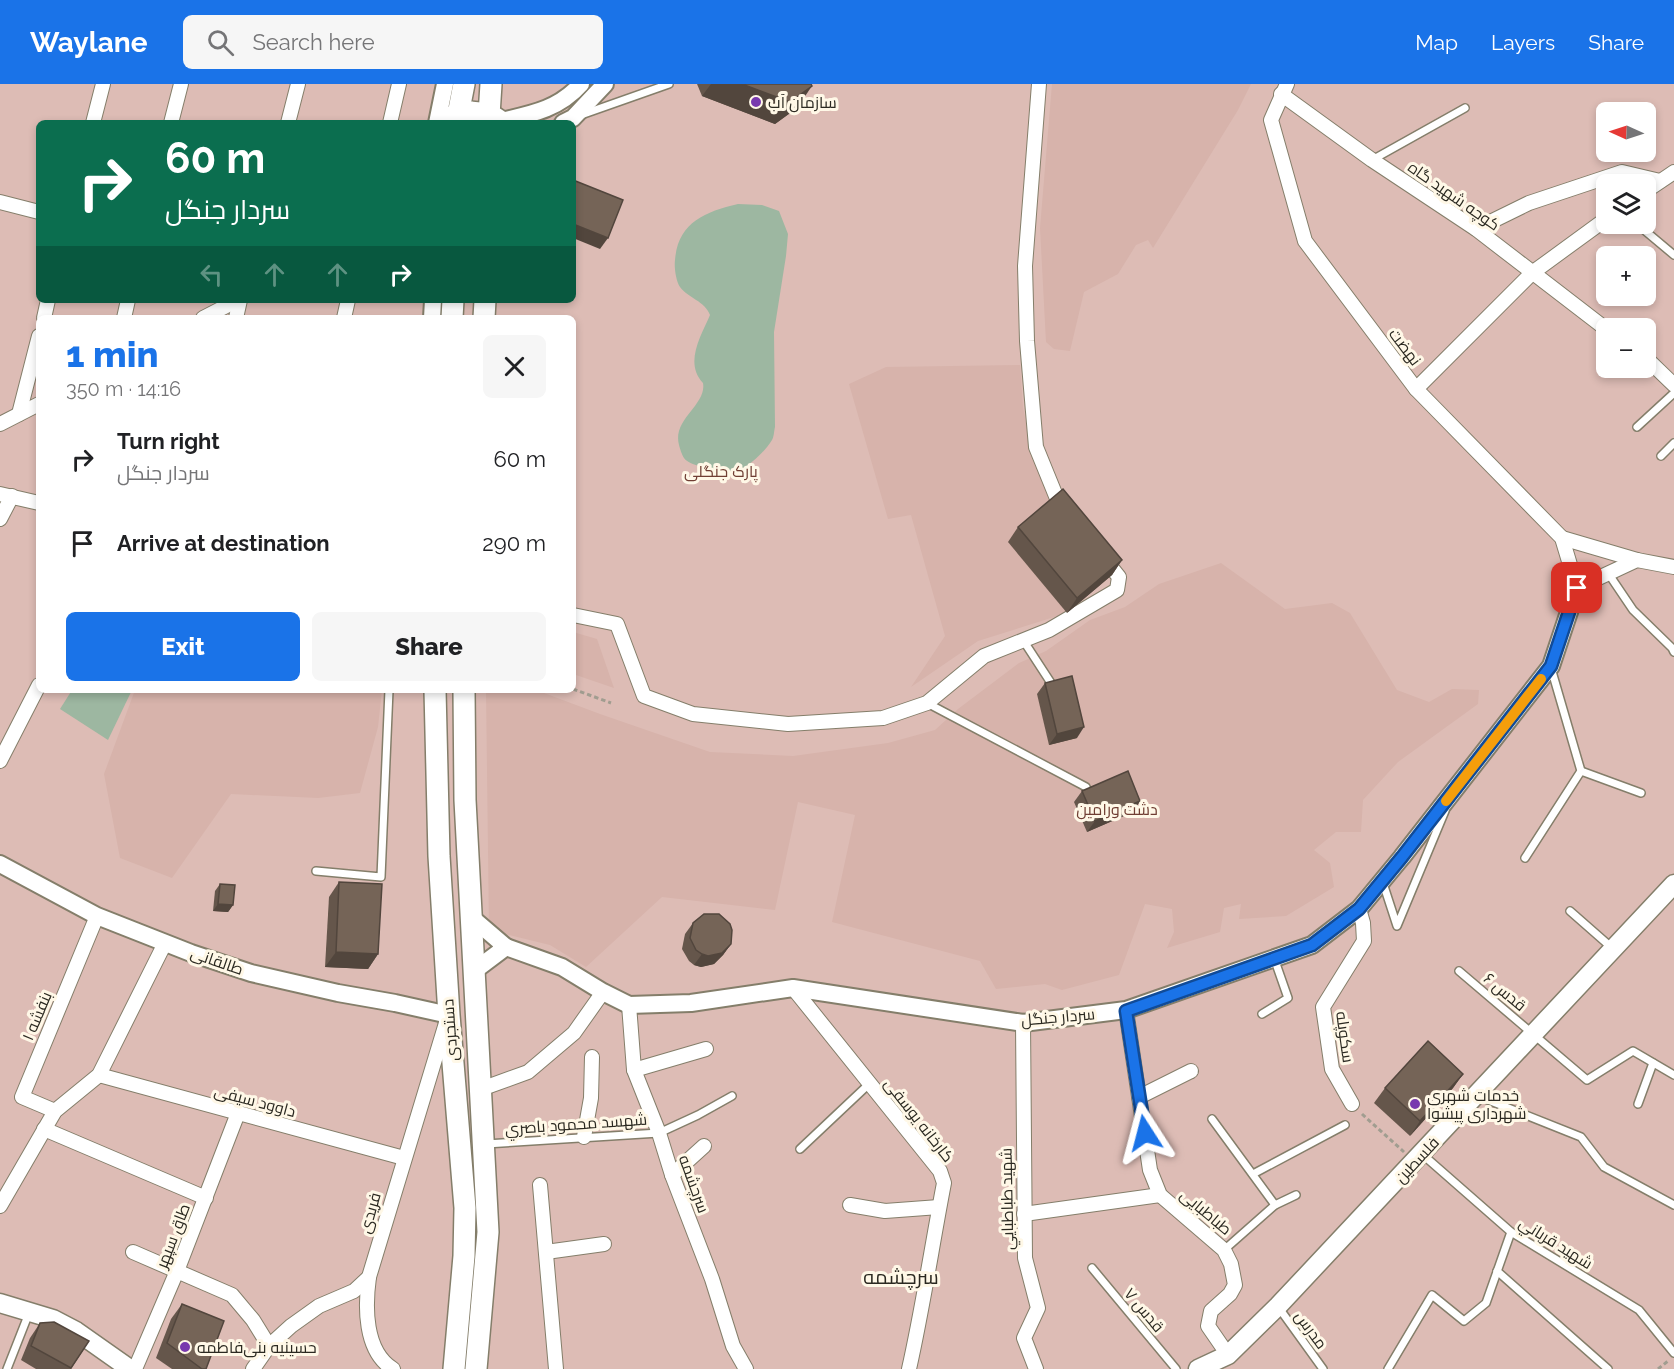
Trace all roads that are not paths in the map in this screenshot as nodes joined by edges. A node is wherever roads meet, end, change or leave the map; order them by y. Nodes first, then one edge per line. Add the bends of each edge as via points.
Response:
1 (103, 84) edge
2 (181, 84) edge
3 (298, 84) edge
4 (399, 84) edge
5 (445, 84) edge
6 (464, 84) edge
7 (491, 84) edge
8 (581, 84) edge
9 (605, 84) edge
10 (669, 84) edge
11 (1039, 84) edge
12 (1284, 89) edge
13 (1465, 108) dead end
14 (451, 119) edge
15 (94, 120) edge
16 (172, 120) edge
17 (289, 120) edge
18 (391, 120) edge
19 (439, 120) edge
20 (498, 120) edge
21 (569, 120) edge
22 (571, 120) edge
23 (1372, 160) junction
24 (1674, 172) edge
25 (1660, 180) junction
26 (1656, 183) edge
27 (0, 202) edge
28 (36, 211) edge
29 (1596, 226) edge
30 (1476, 230) junction
31 (1649, 234) edge
32 (1674, 255) edge
33 (1532, 273) junction
34 (233, 303) edge
35 (209, 315) edge
36 (1596, 321) edge
37 (36, 348) edge
38 (1656, 368) edge
39 (1674, 385) edge
40 (1416, 389) junction
41 (1674, 393) edge
42 (36, 406) edge
43 (19, 414) junction
44 (0, 424) edge
45 (1637, 427) dead end
46 (1674, 442) edge
47 (1661, 456) dead end
48 (6, 495) edge
49 (36, 502) edge
50 (1071, 518) edge
51 (0, 519) edge
52 (1562, 538) junction
53 (1092, 543) edge
54 (1637, 560) junction
55 (1674, 567) edge
56 (1608, 573) junction
57 (1577, 588) junction
58 (576, 616) edge
59 (1023, 640) junction
60 (1674, 652) edge
61 (1551, 666) junction
62 (1051, 683) edge
63 (36, 691) edge
64 (389, 693) edge
65 (435, 693) edge
66 (464, 693) edge
67 (927, 704) junction
68 (0, 761) edge
69 (1581, 771) junction
70 (1086, 787) edge
71 (1454, 791) junction
72 (1641, 794) dead end
73 (1525, 858) dead end
74 (0, 864) edge
75 (316, 872) dead end
76 (1382, 881) junction
77 (1674, 884) edge
78 (1359, 909) junction
79 (1570, 910) dead end
80 (97, 916) junction
81 (471, 916) junction
82 (165, 943) junction
83 (506, 946) junction
84 (1613, 949) junction
85 (1274, 958) junction
86 (474, 971) junction
87 (1459, 971) dead end
88 (793, 988) junction
89 (603, 992) junction
90 (629, 1005) junction
91 (1126, 1011) junction
92 (1262, 1014) dead end
93 (449, 1015) junction
94 (1023, 1023) junction
95 (1533, 1034) junction
96 (706, 1049) dead end
97 (592, 1057) dead end
98 (1653, 1063) junction
99 (634, 1070) junction
100 (1191, 1071) dead end
101 (99, 1076) junction
102 (1674, 1076) edge
103 (869, 1083) junction
104 (481, 1089) junction
105 (732, 1096) dead end
106 (1477, 1096) junction
107 (1139, 1097) junction
108 (1352, 1104) road end
109 (1638, 1104) dead end
110 (55, 1111) junction
111 (238, 1113) junction
112 (1212, 1119) dead end
113 (1345, 1125) dead end
114 (44, 1129) junction
115 (659, 1132) junction
116 (584, 1137) junction
117 (484, 1144) junction
118 (705, 1146) dead end
119 (800, 1149) dead end
120 (1414, 1154) junction
121 (404, 1158) junction
122 (1253, 1174) junction
123 (672, 1175) junction
124 (540, 1185) dead end
125 (1160, 1195) junction
126 (1296, 1195) dead end
127 (206, 1198) junction
128 (850, 1205) dead end
129 (1275, 1205) junction
130 (1674, 1205) edge
131 (0, 1206) edge
132 (939, 1207) junction
133 (1024, 1214) junction
134 (1511, 1232) junction
135 (604, 1244) dead end
136 (1224, 1250) junction
137 (133, 1252) dead end
138 (546, 1252) junction
139 (1092, 1268) dead end
140 (177, 1271) junction
141 (1497, 1271) junction
142 (369, 1276) junction
143 (0, 1303) edge
144 (1278, 1306) junction
145 (30, 1312) junction
146 (268, 1346) junction
147 (1674, 1354) edge
148 (1228, 1355) junction
149 (7, 1369) edge
150 (130, 1369) edge
151 (135, 1369) edge
152 (253, 1369) edge
153 (393, 1369) edge
154 (454, 1369) edge
155 (476, 1369) edge
156 (556, 1369) edge
157 (746, 1369) edge
158 (909, 1369) edge
159 (1036, 1369) edge
160 (1176, 1369) edge
161 (1198, 1369) edge
162 (1323, 1369) edge
163 (1388, 1369) edge
164 (1608, 1369) edge

1 - 15 street
2 - 16 street
3 - 17 street
4 - 18 street
5 - 19 street
6 - 14 main road
7 - 20 main road
8 - 20 street via 571,96 538,113
9 - 21 street
10 - 22 lane
11 - 50 street via 1025,266 1027,340 1036,447 1058,501
12 - 23 street, کوچه شهید گاه
12 - 40 street, نهضت via 1271,120 1305,241
13 - 23 lane
14 - 20 main road via 477,112
23 - 30 street, کوچه شهید گاه
24 - 25 street
25 - 26 street
25 - 30 street via 1622,172 1529,203
27 - 28 street
29 - 33 street
30 - 33 street, کوچه شهید گاه
31 - 32 lane
33 - 36 street, کوچه شهید گاه
33 - 40 street
34 - 35 street
37 - 43 street
38 - 39 street
40 - 52 street, نهضت
41 - 45 lane
42 - 43 street
43 - 44 street
46 - 47 lane
48 - 49 street
48 - 51 street
52 - 54 street
52 - 57 street, نهضت
53 - 59 street via 1119,577 1117,590 1049,630
54 - 55 street
54 - 56 street
56 - 57 street
56 - 60 lane via 1633,610
57 - 61 street, سردار جنگل
58 - 67 street via 617,624 644,696 693,714 788,724 883,718
59 - 62 lane
59 - 67 street via 984,656
61 - 69 lane
61 - 71 street, سردار جنگل
63 - 68 street
64 - 75 lane via 381,878
65 - 93 main road, دستجردی via 439,856
66 - 81 main road, دستجردی
67 - 70 lane
69 - 72 lane
69 - 73 lane
71 - 76 street, سردار جنگل
71 - 76 lane via 1397,926
74 - 80 street, طالقانی
76 - 78 street, سردار جنگل
77 - 84 main road, فلسطین
78 - 85 street, سردار جنگل via 1312,945
78 - 108 street, سکوپله via 1364,941 1323,1007 1332,1069
79 - 84 lane
80 - 82 street, طالقانی
80 - 110 street, بنفشه ۱ via 22,1097
81 - 83 street
81 - 86 main road, دستجردی
82 - 93 street, طالقانی via 251,973
82 - 101 street
83 - 86 street
83 - 89 street, سردار جنگل via 562,967
84 - 95 main road, فلسطین
85 - 91 street, سردار جنگل
85 - 92 lane via 1288,998
86 - 104 main road, دستجردی
87 - 95 lane, قدس ۶
88 - 90 street, سردار جنگل via 691,1003
88 - 94 street, سردار جنگل
88 - 103 street, کارخانه یوسفی
89 - 90 street, سردار جنگل
89 - 104 street via 574,1033 528,1072
90 - 99 street, سرچشمه
91 - 94 street, سردار جنگل
91 - 107 street, طباطبایی
93 - 121 street, فریدی
93 - 154 main road, دستجردی via 465,1216
94 - 133 street, شهيد طباطبايي
95 - 98 lane, قدس ۶ via 1587,1080 1633,1051
95 - 106 main road, فلسطین
96 - 99 street
97 - 116 street via 591,1098
98 - 102 lane
98 - 109 lane
99 - 115 street, سرچشمه
100 - 107 street
101 - 110 street
101 - 111 street, داوود سیفی
103 - 119 lane
103 - 132 street, کارخانه یوسفی via 940,1171 944,1183
104 - 117 main road, دستجردی
105 - 115 lane, شهسد محمود باصري
106 - 120 main road, فلسطین
106 - 130 lane via 1581,1137 1604,1167
107 - 125 street, طباطبایی via 1150,1170
110 - 114 street
111 - 121 street, داوود سیفی
111 - 127 street, طاق سپهر
112 - 122 lane
113 - 122 lane
114 - 127 street
114 - 131 street
115 - 116 lane, شهسد محمود باصري
115 - 123 street, سرچشمه
116 - 117 lane, شهسد محمود باصري
117 - 155 main road, دستجردی via 488,1232
118 - 123 street
120 - 134 lane, شهيد قرباني
120 - 144 main road, فلسطین
121 - 142 street, فریدی
122 - 129 lane
123 - 157 street, سرچشمه via 733,1346
124 - 138 street
125 - 133 street
125 - 136 street, طباطبایی
126 - 129 lane
127 - 140 street, طاق سپهر
128 - 132 street via 885,1211
129 - 136 lane
132 - 158 street, کارخانه یوسفی
133 - 159 street, شهيد طباطبايي via 1024,1258 1038,1308 1024,1338
134 - 141 lane
134 - 147 lane, شهيد قرباني via 1639,1310
135 - 138 street
136 - 148 street, طباطبایی via 1235,1285 1211,1311 1208,1326
137 - 140 street
138 - 156 street
139 - 160 lane, قدس ۷
140 - 146 street via 232,1295
140 - 151 street, طاق سپهر
141 - 163 lane via 1486,1303 1464,1321 1432,1295
141 - 164 lane
142 - 146 street via 354,1291 319,1306
142 - 153 street, فریدی via 368,1324 374,1345 386,1365
143 - 145 main road
144 - 148 main road, فلسطین
144 - 162 lane, مدرس
145 - 149 lane
145 - 150 main road via 76,1331
146 - 152 street
148 - 161 main road, فلسطین

